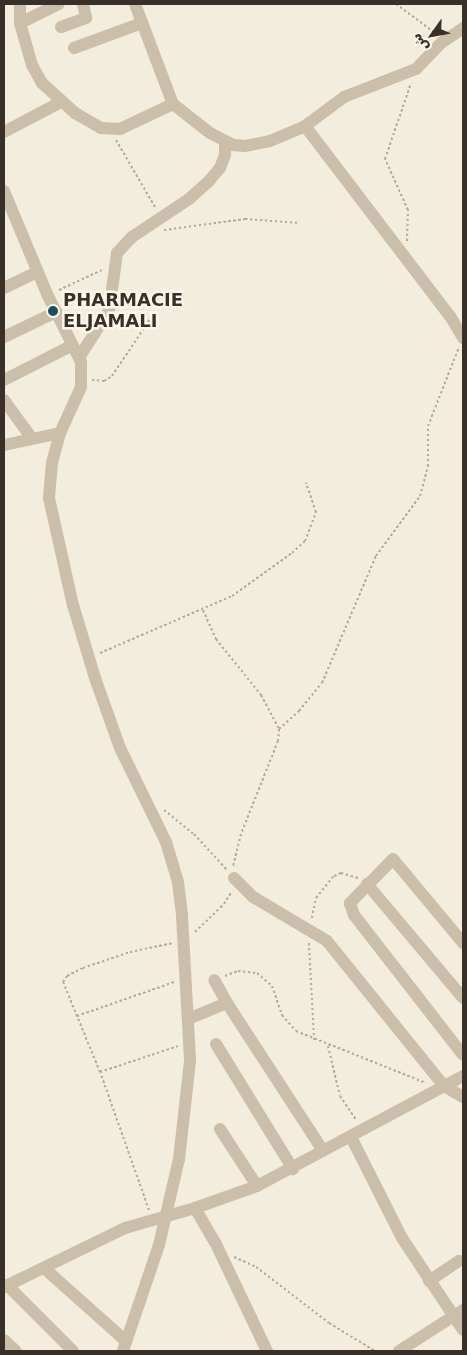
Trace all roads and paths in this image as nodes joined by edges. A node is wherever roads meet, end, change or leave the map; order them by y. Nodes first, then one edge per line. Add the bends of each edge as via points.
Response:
1 (20, 4) edge
2 (59, 4) edge
3 (83, 4) edge
4 (135, 4) edge
5 (396, 4) edge
6 (20, 22) junction
7 (142, 23) junction
8 (61, 27) dead end
9 (463, 28) edge
10 (444, 41) junction
11 (74, 48) dead end
12 (416, 69) junction
13 (61, 102) junction
14 (173, 104) junction
15 (305, 126) junction
16 (112, 130) junction
17 (4, 132) edge
18 (224, 142) junction
19 (4, 191) edge
20 (162, 218) junction
21 (300, 223) dead end
22 (145, 229) junction
23 (403, 253) junction
24 (114, 265) junction
25 (37, 272) junction
26 (4, 288) edge
27 (48, 296) junction
28 (56, 312) junction
29 (150, 319) dead end
30 (4, 337) edge
31 (463, 338) edge
32 (76, 351) junction
33 (82, 374) junction
34 (4, 380) edge
35 (4, 400) edge
36 (60, 433) junction
37 (31, 437) junction
38 (4, 444) edge
39 (306, 483) dead end
40 (89, 656) junction
41 (279, 729) dead end
42 (158, 806) dead end
43 (234, 878) joint
44 (367, 884) junction
45 (463, 943) edge
46 (187, 980) junction
47 (214, 980) joint
48 (463, 998) edge
49 (227, 1003) junction
50 (77, 1016) dead end
51 (188, 1019) junction
52 (188, 1042) junction
53 (216, 1044) dead end
54 (328, 1046) junction
55 (463, 1055) edge
56 (100, 1072) dead end
57 (463, 1076) edge
58 (442, 1087) junction
59 (463, 1097) edge
60 (220, 1129) dead end
61 (364, 1130) junction
62 (351, 1137) junction
63 (323, 1151) junction
64 (293, 1168) junction
65 (257, 1186) junction
66 (195, 1208) junction
67 (167, 1214) junction
68 (220, 1252) junction
69 (459, 1261) dead end
70 (44, 1268) junction
71 (429, 1281) junction
72 (5, 1286) edge
73 (458, 1313) edge
74 (463, 1330) edge
75 (4, 1340) edge
76 (125, 1346) edge
77 (16, 1351) edge
78 (73, 1351) edge
79 (267, 1351) edge
80 (375, 1351) edge
81 (399, 1351) edge

1 - 6 street
2 - 6 street
3 - 8 street via 86,18
4 - 7 street
5 - 10 path
6 - 13 street via 32,65 42,83
7 - 11 street
7 - 14 street
9 - 10 street
10 - 12 street
12 - 15 street via 344,97
12 - 23 path via 385,159 408,210 407,241
13 - 16 street via 90,122
13 - 17 street
14 - 16 street via 132,125
14 - 18 street via 191,121
15 - 18 street via 270,141 245,146
15 - 23 street
16 - 20 path
18 - 20 street via 222,162 209,181
19 - 25 street
20 - 22 street
21 - 22 path via 244,219 178,230
22 - 24 street via 123,246
23 - 31 street
24 - 27 path
24 - 32 street via 109,311
25 - 26 street
25 - 27 street
27 - 28 street
28 - 30 street
28 - 32 street
29 - 33 path via 112,376 100,382
31 - 41 path via 428,426 428,466 420,496 376,556 322,683
32 - 33 street
32 - 34 street
33 - 36 street via 73,408
35 - 37 street
36 - 37 street
36 - 40 street via 52,463 49,498
37 - 38 street
39 - 40 path via 316,512 305,541 292,553 210,607
40 - 46 street via 120,748 158,825 173,864
42 - 43 path via 194,834
43 - 58 street via 253,897 310,929 337,950
44 - 45 street via 394,859
44 - 48 street
44 - 55 street via 350,903 354,915
46 - 50 path via 154,988
46 - 51 street
47 - 49 street
47 - 54 path via 238,971 257,974 272,986 288,1024
49 - 51 street
49 - 63 street
51 - 52 street
52 - 56 path
52 - 67 street via 190,1061 179,1159
53 - 64 street
54 - 58 path
54 - 61 path via 340,1096
57 - 58 street
58 - 59 street
58 - 61 street
60 - 65 street
61 - 62 street
62 - 63 street
62 - 71 street via 382,1202
63 - 64 street
64 - 65 street
65 - 66 street
66 - 67 street
66 - 68 street
67 - 70 street via 125,1228
67 - 76 street
68 - 79 street
68 - 80 path via 256,1267 329,1324
69 - 71 street
70 - 72 street
70 - 76 street
71 - 73 street
72 - 78 street
73 - 74 street
73 - 81 street
75 - 77 street

